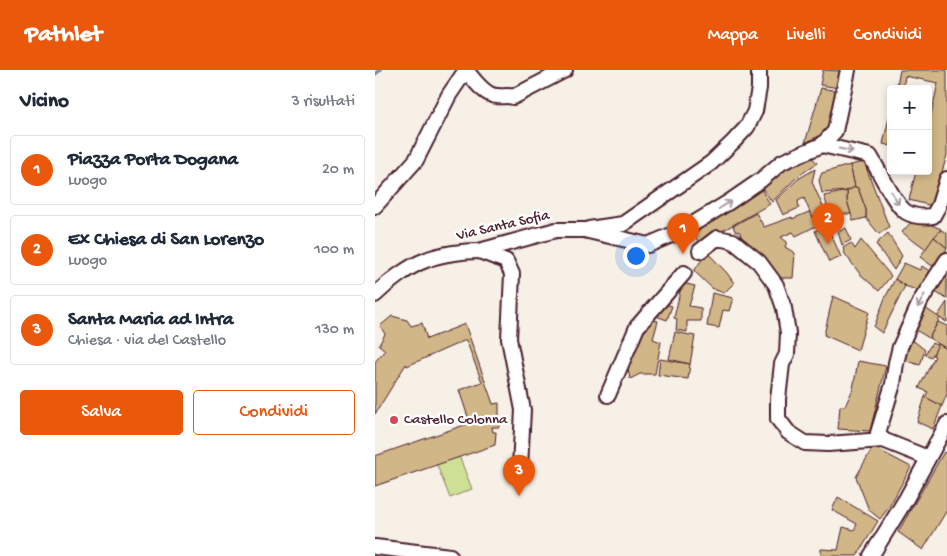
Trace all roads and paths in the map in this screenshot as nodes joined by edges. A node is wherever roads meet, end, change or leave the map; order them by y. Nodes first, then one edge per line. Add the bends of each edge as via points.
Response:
1 (466, 70) edge
2 (565, 70) edge
3 (759, 70) edge
4 (849, 70) edge
5 (821, 145) junction
6 (947, 179) edge
7 (375, 206) edge
8 (584, 230) junction
9 (479, 251) junction
10 (700, 251) dead end
11 (947, 260) edge
12 (684, 273) dead end
13 (375, 295) edge
14 (608, 395) dead end
15 (947, 424) edge
16 (883, 440) junction
17 (928, 458) junction
18 (520, 467) dead end
19 (375, 547) edge
20 (450, 556) edge
21 (871, 556) edge

1 - 2 street via 486,91 495,96 513,97
1 - 7 street via 449,95 416,160
3 - 8 street via 755,110 747,127 711,163 623,224
4 - 5 street via 835,131
5 -> 6 street via 870,156 898,204 906,213 924,218 933,216
8 -> 5 street, Via Santa Sofia via 648,246 683,230 729,202 782,162
8 - 9 street, Via Santa Sofia via 556,230
9 - 13 street, Via Santa Sofia via 425,260 388,282
9 - 18 street via 506,261 512,274 509,339 523,410
10 - 16 street via 717,238 733,241 759,262 776,285 788,333 778,419 788,432 805,443
11 -> 16 street via 921,300 900,347 878,433
12 - 14 street via 637,327
15 - 17 street
16 - 17 street
17 - 21 street
19 - 20 street

